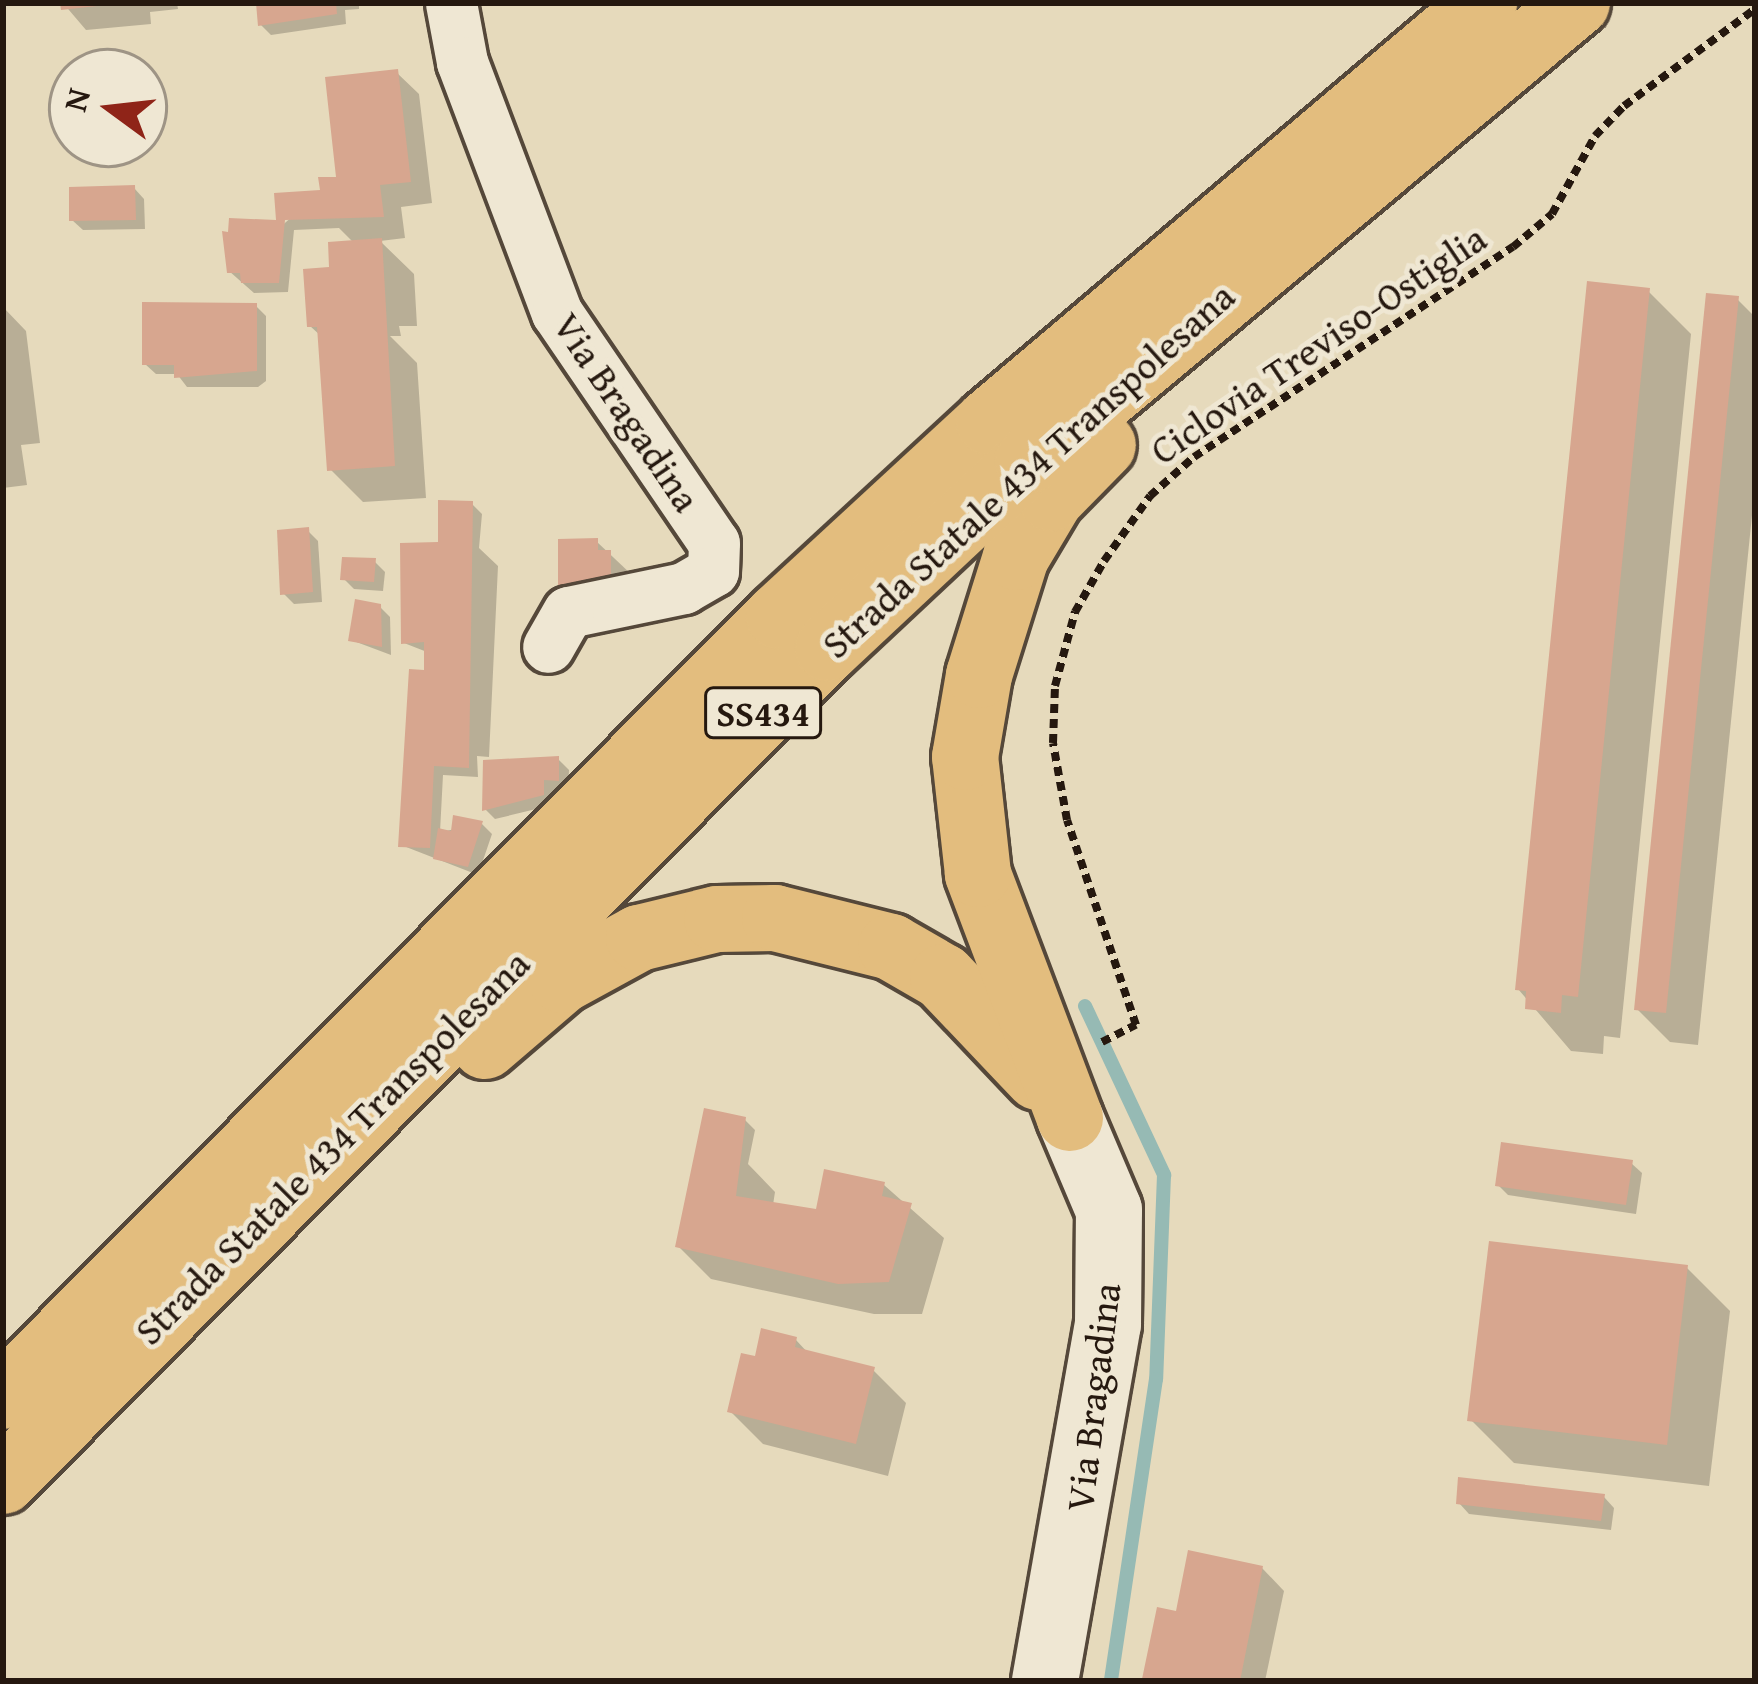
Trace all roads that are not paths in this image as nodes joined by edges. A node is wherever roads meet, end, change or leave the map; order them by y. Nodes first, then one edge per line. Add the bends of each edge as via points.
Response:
1 (451, 3) edge
2 (1484, 3) edge
3 (1581, 3) edge
4 (548, 647) dead end
5 (1070, 1118) junction
6 (67, 1331) junction
7 (3, 1379) edge
8 (3, 1396) edge
9 (3, 1483) edge
10 (1046, 1681) edge

1 - 4 street, Via Bragadina via 462,62 557,313 714,543 712,571 684,588 568,612
2 - 6 highway, Strada Statale 434 Transpolesana / SS434 via 989,422 779,616
3 - 5 highway via 1481,129 1120,428 1051,497 1016,557 979,675 965,758 978,874
3 - 9 highway, Strada Statale 434 Transpolesana / SS434 via 1028,461 844,632
5 - 9 highway via 1007,1037 943,977 891,946 775,918 717,920 639,938 562,980 491,1040 166,1367
5 - 10 main road, Via Bragadina via 1109,1210 1108,1324
6 - 7 highway
6 - 8 highway, Strada Statale 434 Transpolesana / SS434

